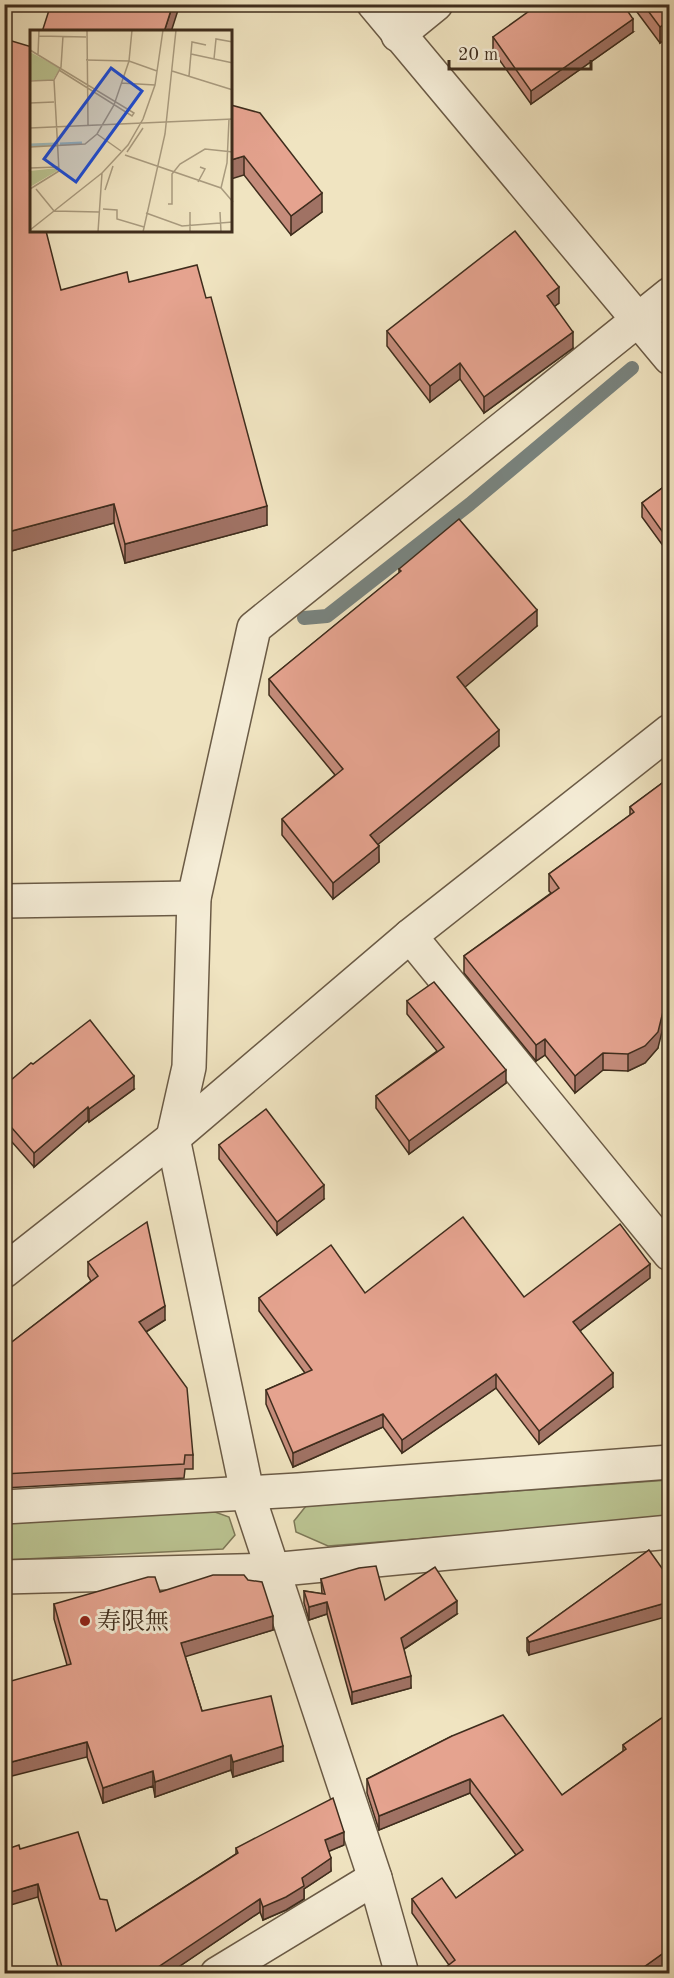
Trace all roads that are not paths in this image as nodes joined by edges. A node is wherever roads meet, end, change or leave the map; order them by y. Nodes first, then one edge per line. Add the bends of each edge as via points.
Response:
1 (374, 4) edge
2 (435, 4) edge
3 (398, 35) junction
4 (669, 294) edge
5 (638, 320) junction
6 (669, 358) edge
7 (669, 730) edge
8 (194, 898) junction
9 (4, 901) edge
10 (410, 936) junction
11 (173, 1138) junction
12 (669, 1254) edge
13 (4, 1271) edge
14 (669, 1462) edge
15 (247, 1492) junction
16 (4, 1507) edge
17 (669, 1532) edge
18 (271, 1570) junction
19 (4, 1577) edge
20 (375, 1878) junction
21 (217, 1974) edge
22 (402, 1974) edge

1 - 3 street
2 - 3 street
3 - 5 street
4 - 5 street
5 - 6 street
5 - 8 street via 254,628
7 - 10 street
8 - 9 street
8 - 11 street via 189,1067
10 - 11 street
10 - 12 street
11 - 13 street
11 - 15 street
14 - 15 street
15 - 16 street
15 - 18 street
17 - 18 street
18 - 19 street
18 - 20 street
20 - 21 street
20 - 22 street

